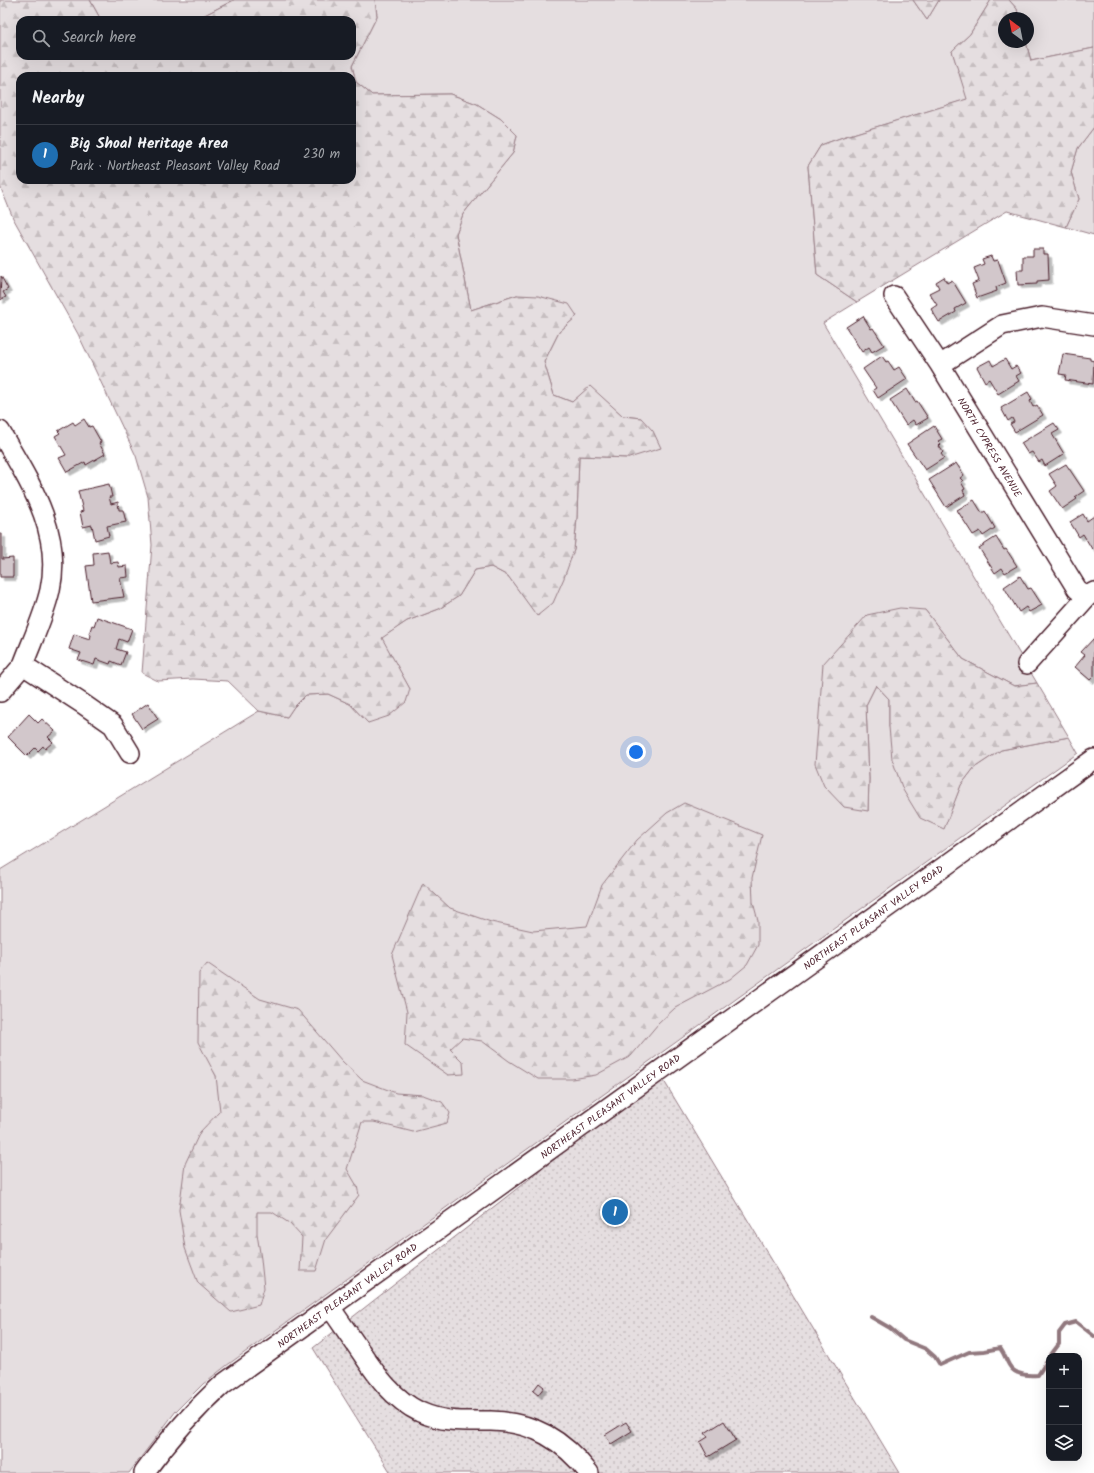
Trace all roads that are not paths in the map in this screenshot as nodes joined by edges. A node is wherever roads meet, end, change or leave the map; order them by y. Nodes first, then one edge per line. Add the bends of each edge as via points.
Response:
1 (894, 296) dead end
2 (1094, 325) edge
3 (940, 365) junction
4 (0, 430) edge
5 (1091, 595) edge
6 (1027, 664) dead end
7 (22, 665) junction
8 (0, 692) edge
9 (130, 752) dead end
10 (1094, 759) edge
11 (330, 1307) junction
12 (144, 1473) edge
13 (589, 1473) edge

1 - 3 street, NORTH CYPRESS AVENUE
2 - 3 street via 1042,317 1002,325
3 - 5 street, NORTH CYPRESS AVENUE via 1077,589
4 - 7 street via 36,494 52,547 50,590
5 - 6 street
7 - 8 street
7 - 9 street via 113,725
10 - 11 street, NORTHEAST PLEASANT VALLEY ROAD
11 - 12 street, NORTHEAST PLEASANT VALLEY ROAD via 223,1384 205,1400 176,1430
11 - 13 street via 381,1381 398,1399 436,1418 462,1422 517,1423 537,1430 562,1445

